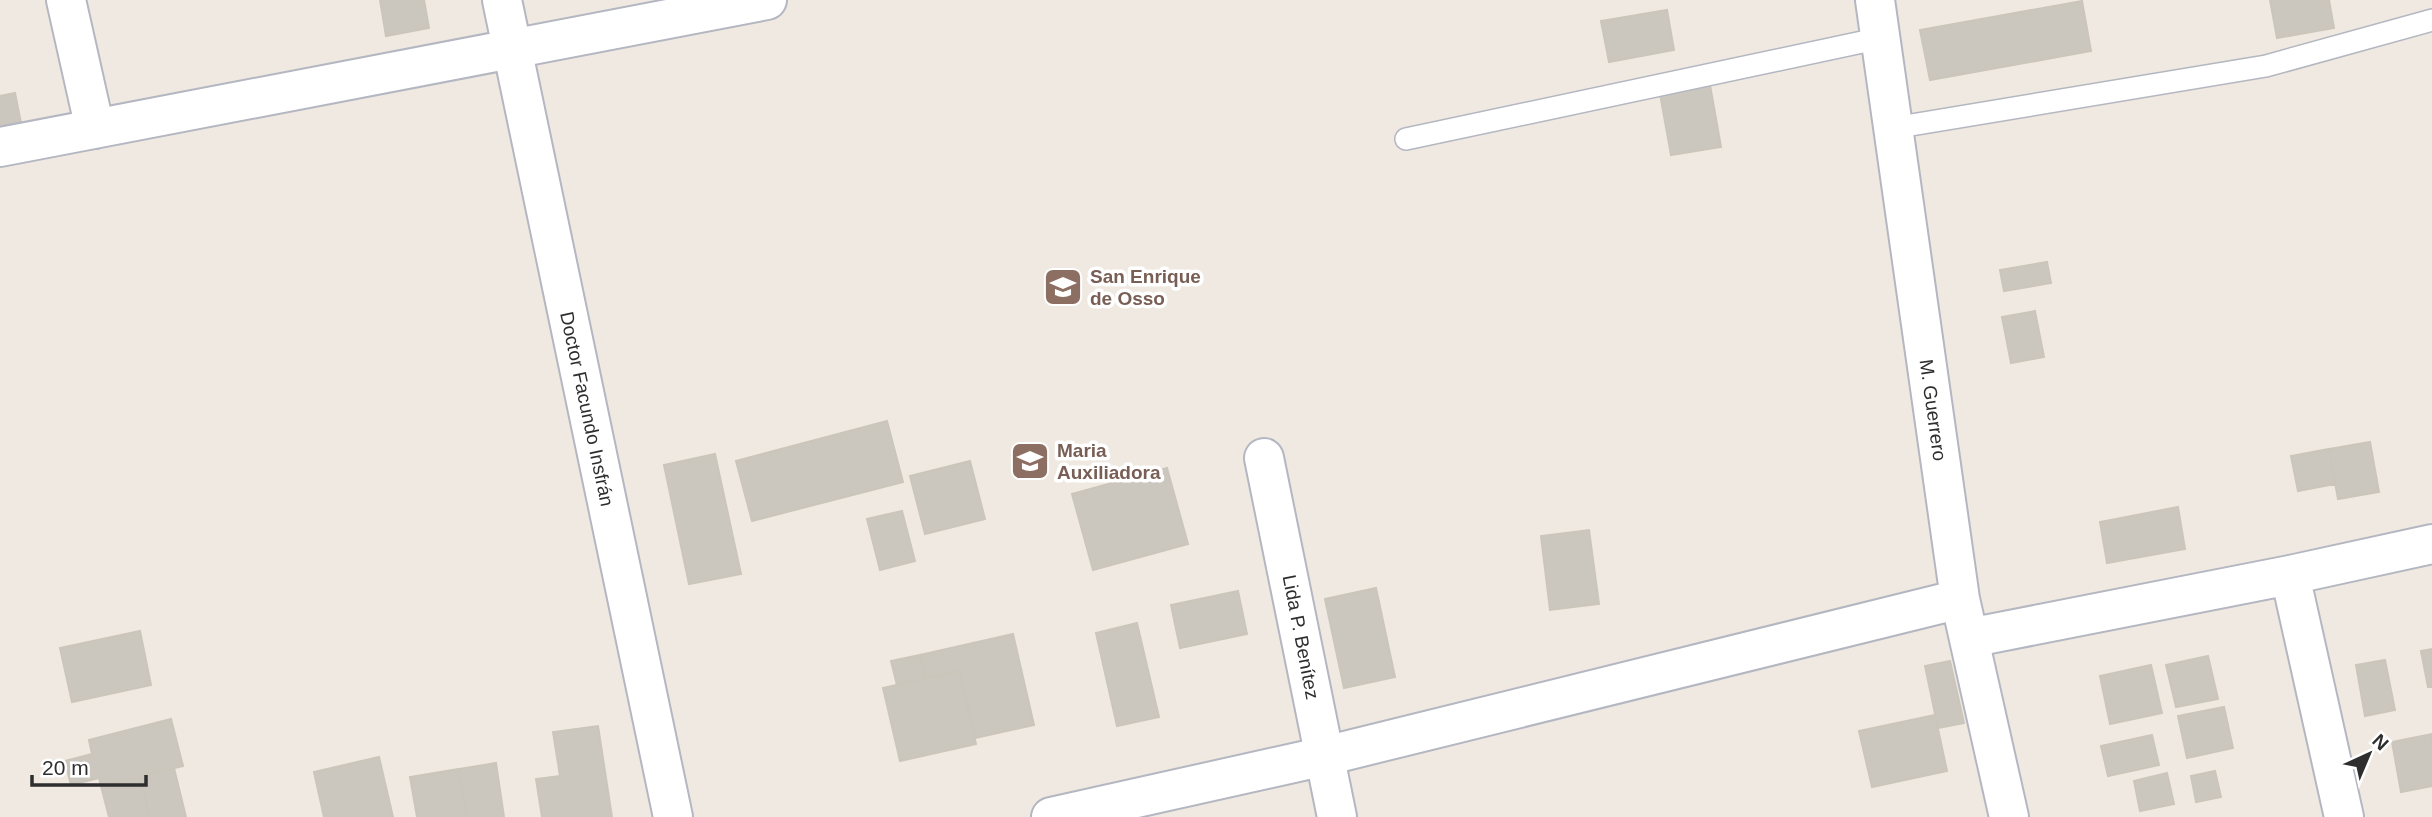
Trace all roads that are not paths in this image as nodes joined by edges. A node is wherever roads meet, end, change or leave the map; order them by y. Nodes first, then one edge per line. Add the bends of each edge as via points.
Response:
1 (66, 0) edge
2 (502, 0) edge
3 (767, 0) edge
4 (1875, 0) edge
5 (2432, 20) edge
6 (1881, 38) junction
7 (512, 49) junction
8 (1893, 128) junction
9 (95, 129) junction
10 (1406, 139) dead end
11 (0, 147) edge
12 (1264, 457) dead end
13 (2432, 544) edge
14 (2290, 575) junction
15 (1960, 599) junction
16 (1969, 638) junction
17 (1325, 756) junction
18 (673, 817) edge
19 (1051, 817) edge
20 (1337, 817) edge
21 (2009, 817) edge
22 (2344, 817) edge

1 - 9 street
2 - 7 street, Doctor Facundo Insfrán
3 - 7 street
4 - 6 street, M. Guerrero
5 - 8 lane via 2266,66
6 - 8 street, M. Guerrero
6 - 10 lane
7 - 9 street
7 - 18 street, Doctor Facundo Insfrán
8 - 15 street, M. Guerrero
9 - 11 street
12 - 17 street, Lida P. Benítez
13 - 14 street
14 - 16 street
14 - 22 street
15 - 16 street, M. Guerrero
15 - 17 street
16 - 21 street, M. Guerrero
17 - 19 street
17 - 20 street, Lida P. Benítez

